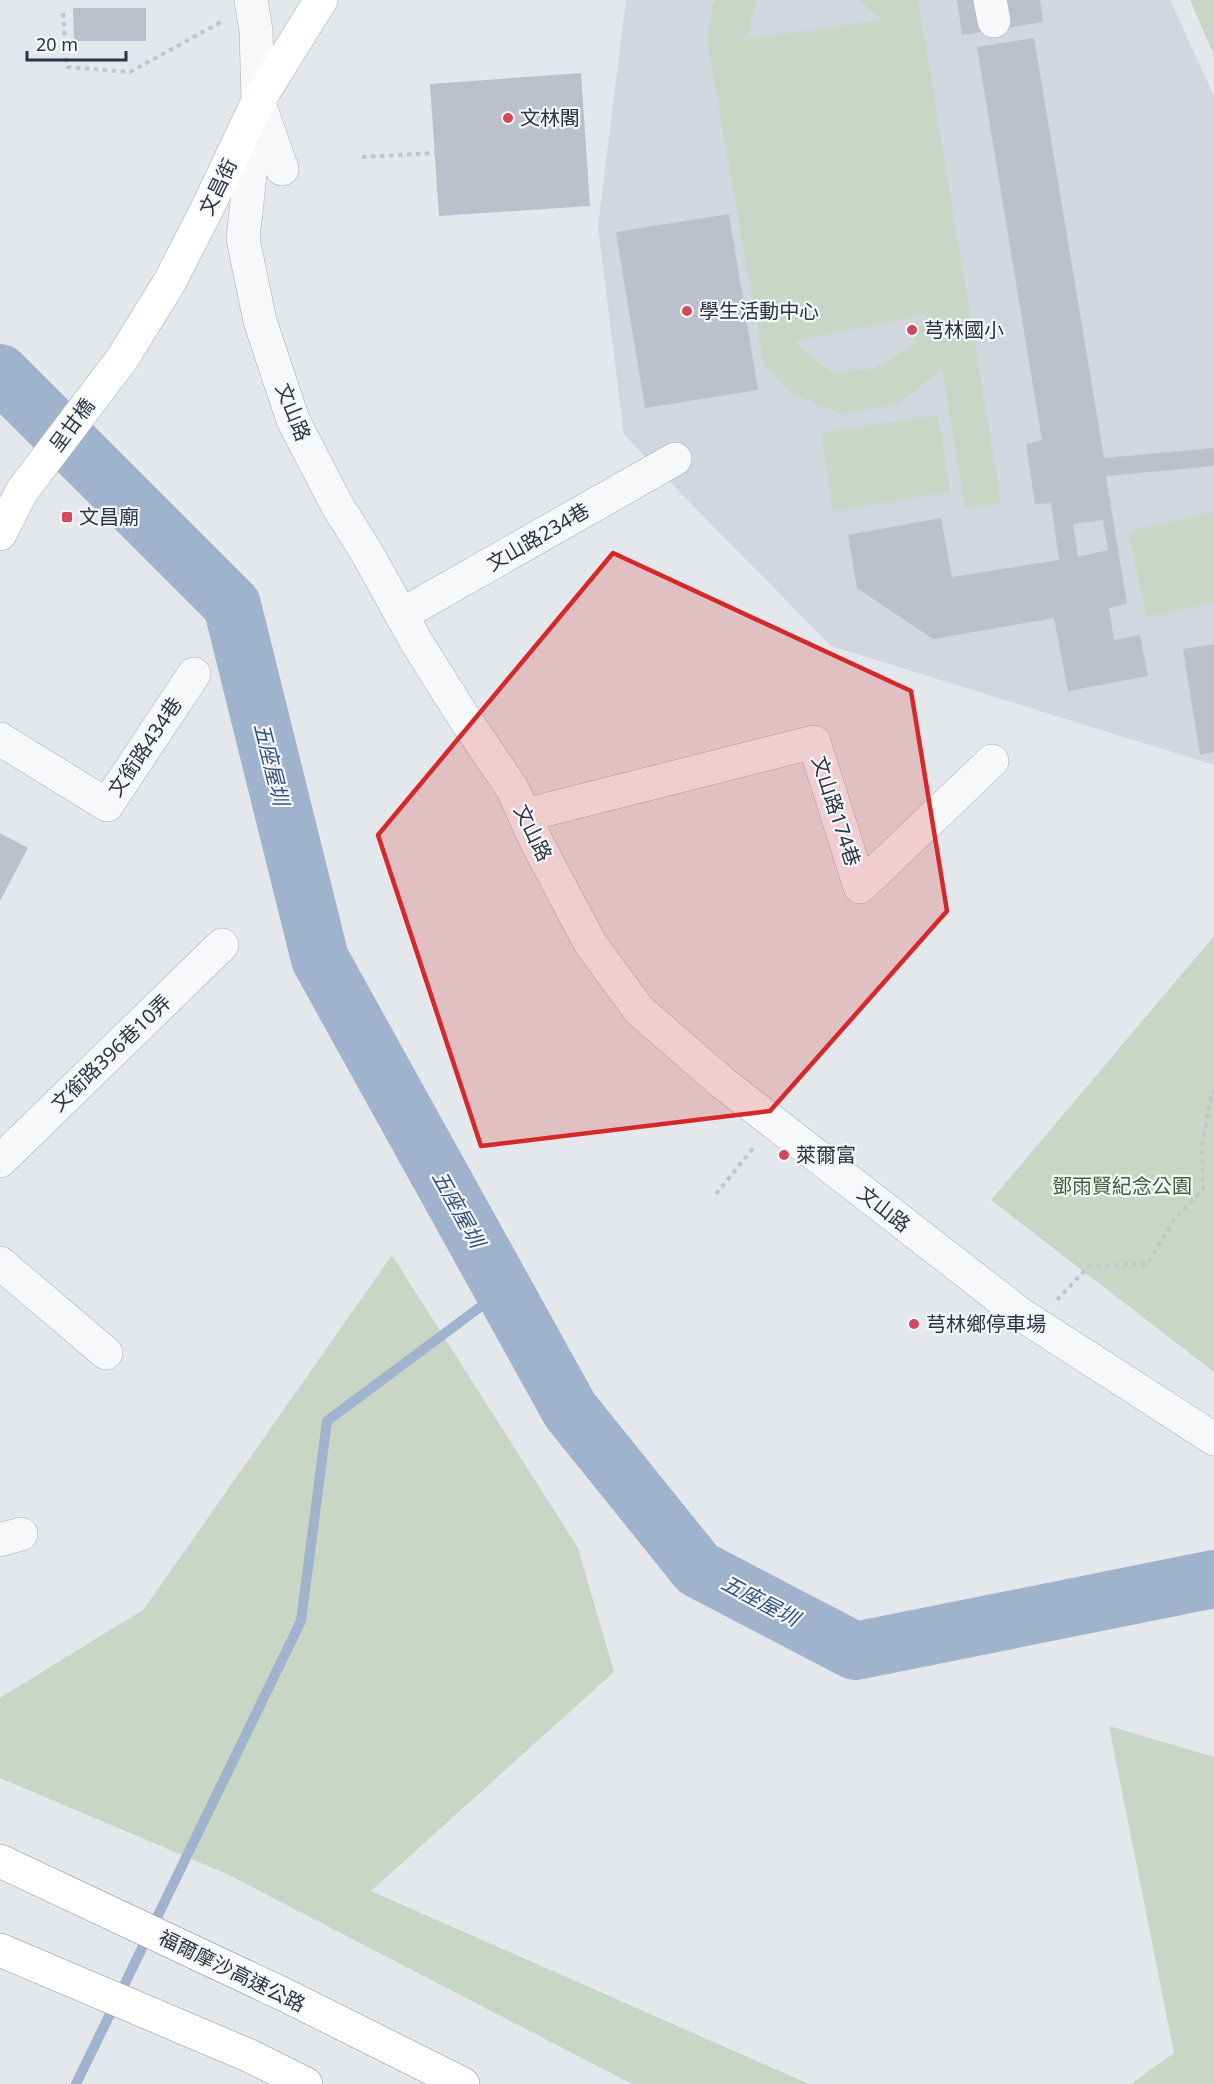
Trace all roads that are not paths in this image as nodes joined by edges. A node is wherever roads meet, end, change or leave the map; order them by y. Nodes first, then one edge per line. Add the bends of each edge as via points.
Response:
1 (321, 0) edge
2 (250, 3) edge
3 (258, 102) junction
4 (282, 169) dead end
5 (122, 359) joint
6 (675, 459) dead end
7 (0, 534) edge
8 (401, 615) junction
9 (194, 674) dead end
10 (0, 739) edge
11 (992, 761) dead end
12 (525, 815) junction
13 (222, 945) dead end
14 (0, 1161) edge
15 (0, 1263) edge
16 (106, 1353) dead end
17 (1214, 1439) edge
18 (5, 1863) edge
19 (0, 1950) edge
20 (306, 2084) edge
21 (463, 2084) edge

1 - 3 main road, 文山路
2 - 3 street, 文昌街 via 256,31
3 - 4 street
3 - 5 main road, 文昌街 via 175,272
3 - 8 street, 文山路 via 243,239 260,321 293,420
5 - 7 main road, 呈甘橋 via 22,491
6 - 8 street, 文山路234巷
8 - 12 street, 文山路 via 512,788
9 - 10 street, 文銜路434巷 via 107,805
11 - 12 street, 文山路174巷 via 860,887 814,742
12 - 17 street, 文山路 via 590,943 639,1010 723,1083 1035,1324
13 - 14 street, 文銜路396巷10弄
15 - 16 street
18 - 21 main road, 福爾摩沙高速公路
19 - 20 main road via 250,2056

